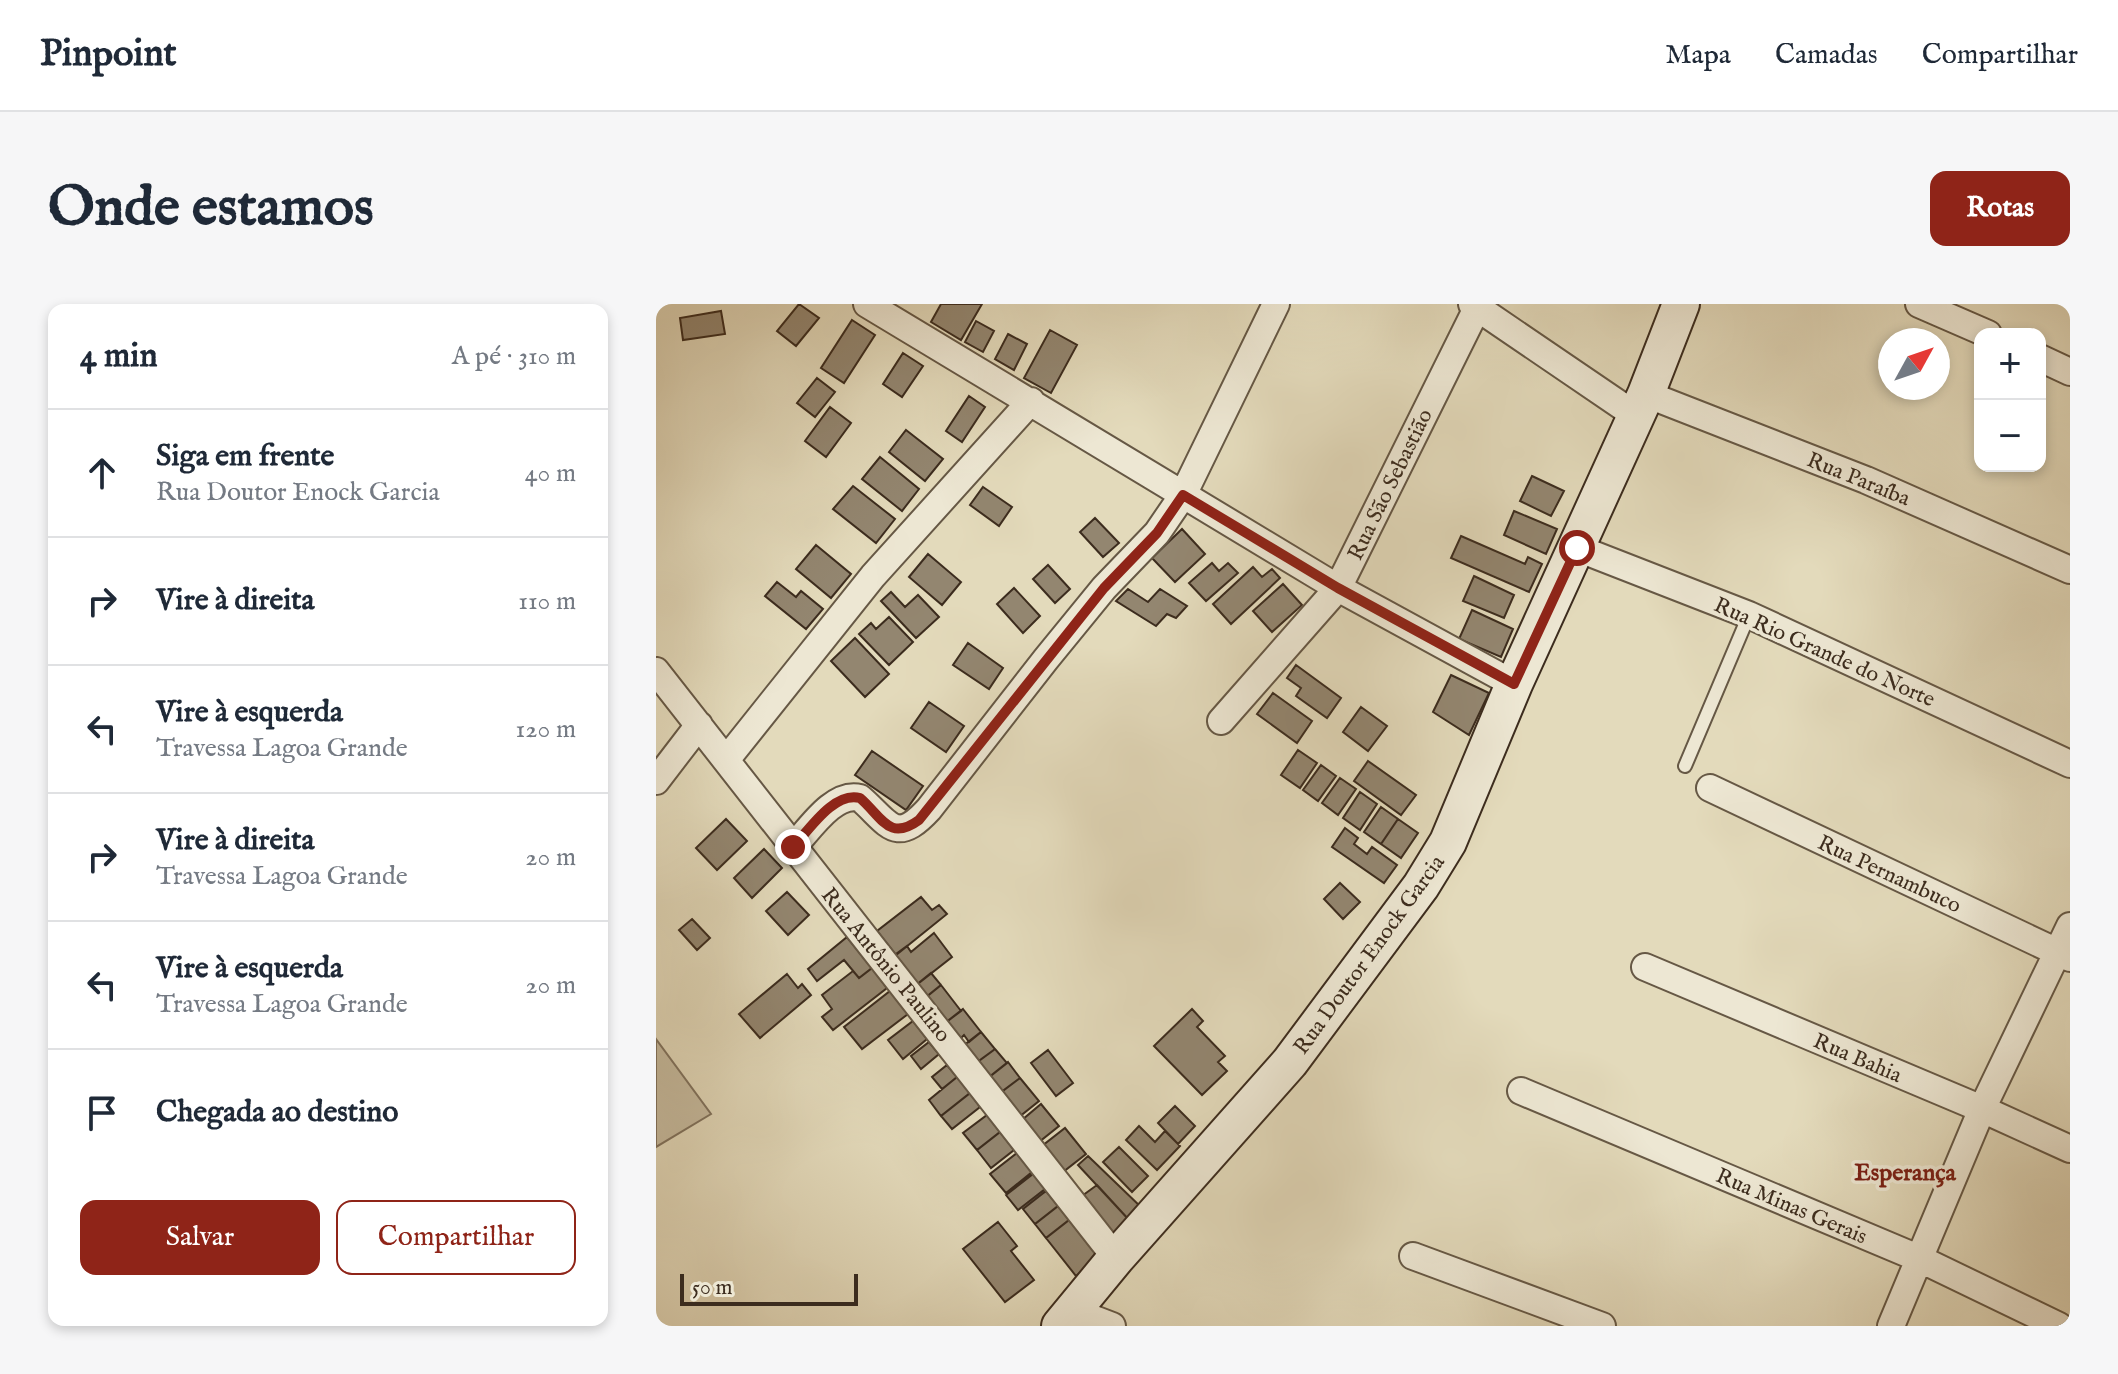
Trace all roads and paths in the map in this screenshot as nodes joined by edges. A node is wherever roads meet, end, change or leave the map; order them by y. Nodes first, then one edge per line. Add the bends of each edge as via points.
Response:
1 (867, 304) edge
2 (1276, 304) edge
3 (1681, 304) edge
4 (1919, 304) edge
5 (1475, 306) edge
6 (1974, 328) edge
7 (2046, 361) edge
8 (2070, 372) edge
9 (1031, 401) junction
10 (1640, 404) junction
11 (1183, 495) junction
12 (1577, 548) junction
13 (2070, 570) edge
14 (1338, 588) junction
15 (1749, 615) junction
16 (656, 671) edge
17 (1514, 684) junction
18 (1221, 721) dead end
19 (699, 725) junction
20 (726, 760) junction
21 (2070, 764) edge
22 (1685, 766) dead end
23 (656, 781) edge
24 (1710, 788) dead end
25 (793, 847) junction
26 (2070, 926) edge
27 (2064, 956) edge
28 (1645, 967) dead end
29 (1521, 1091) dead end
30 (1982, 1109) junction
31 (2070, 1149) edge
32 (1413, 1256) dead end
33 (1116, 1258) junction
34 (1918, 1258) junction
35 (1066, 1318) edge
36 (1112, 1326) edge
37 (1602, 1326) edge
38 (1891, 1326) edge
39 (2059, 1326) edge

1 - 9 street
2 - 11 street
3 - 10 street, Rua Doutor Enock Garcia
4 - 6 street
5 - 10 street, Rua Paraíba
5 - 14 street, Rua São Sebastião
7 - 8 street
9 - 11 street
9 - 20 street via 873,576
10 - 12 street, Rua Doutor Enock Garcia
10 - 13 street, Rua Paraíba via 1866,480
11 - 14 street
11 - 25 street via 919,820 896,830 860,798 844,798
12 - 15 street, Rua Rio Grande do Norte
12 - 17 street, Rua Doutor Enock Garcia
14 - 17 street
14 - 18 street, Rua São Sebastião
15 - 21 street, Rua Rio Grande do Norte
15 - 22 lane
16 - 19 street, Rua Antônio Paulino
17 - 33 street, Rua Doutor Enock Garcia via 1448,842 1421,886 1290,1062
19 - 20 street, Rua Antônio Paulino
19 - 23 street
20 - 25 street, Rua Antônio Paulino
24 - 27 street, Rua Pernambuco
25 - 33 street, Rua Antônio Paulino
26 - 27 street
27 - 30 street
28 - 30 street, Rua Bahia
29 - 34 street, Rua Minas Gerais
30 - 31 street, Rua Bahia
30 - 34 street
32 - 37 street
33 - 35 street, Rua Doutor Enock Garcia
34 - 38 street
34 - 39 street, Rua Minas Gerais
35 - 36 street

